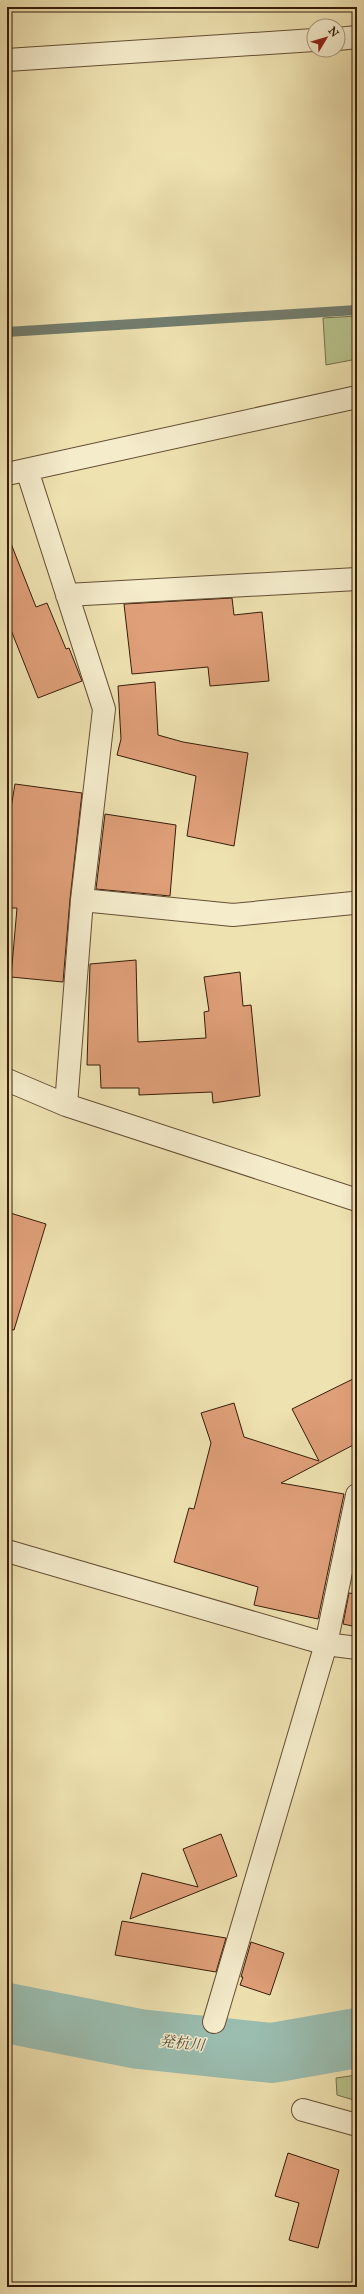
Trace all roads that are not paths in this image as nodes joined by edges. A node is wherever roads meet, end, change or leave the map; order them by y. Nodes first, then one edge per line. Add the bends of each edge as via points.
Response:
1 (357, 37) edge
2 (346, 38) edge
3 (306, 41) edge
4 (7, 60) edge
5 (357, 396) edge
6 (17, 472) edge
7 (357, 579) edge
8 (67, 595) junction
9 (82, 900) junction
10 (353, 903) dead end
11 (7, 1080) edge
12 (66, 1105) junction
13 (357, 1200) edge
14 (357, 1495) edge
15 (7, 1551) edge
16 (326, 1644) junction
17 (357, 1648) edge
18 (214, 2022) dead end
19 (303, 2110) dead end
20 (357, 2125) edge

1 - 2 street
3 - 4 street
5 - 6 street
6 - 8 street
7 - 8 street
8 - 9 street via 104,709
9 - 10 street via 233,914
9 - 12 street
11 - 12 street
12 - 13 street
14 - 16 street
15 - 16 street
16 - 17 street
16 - 18 street
19 - 20 street

